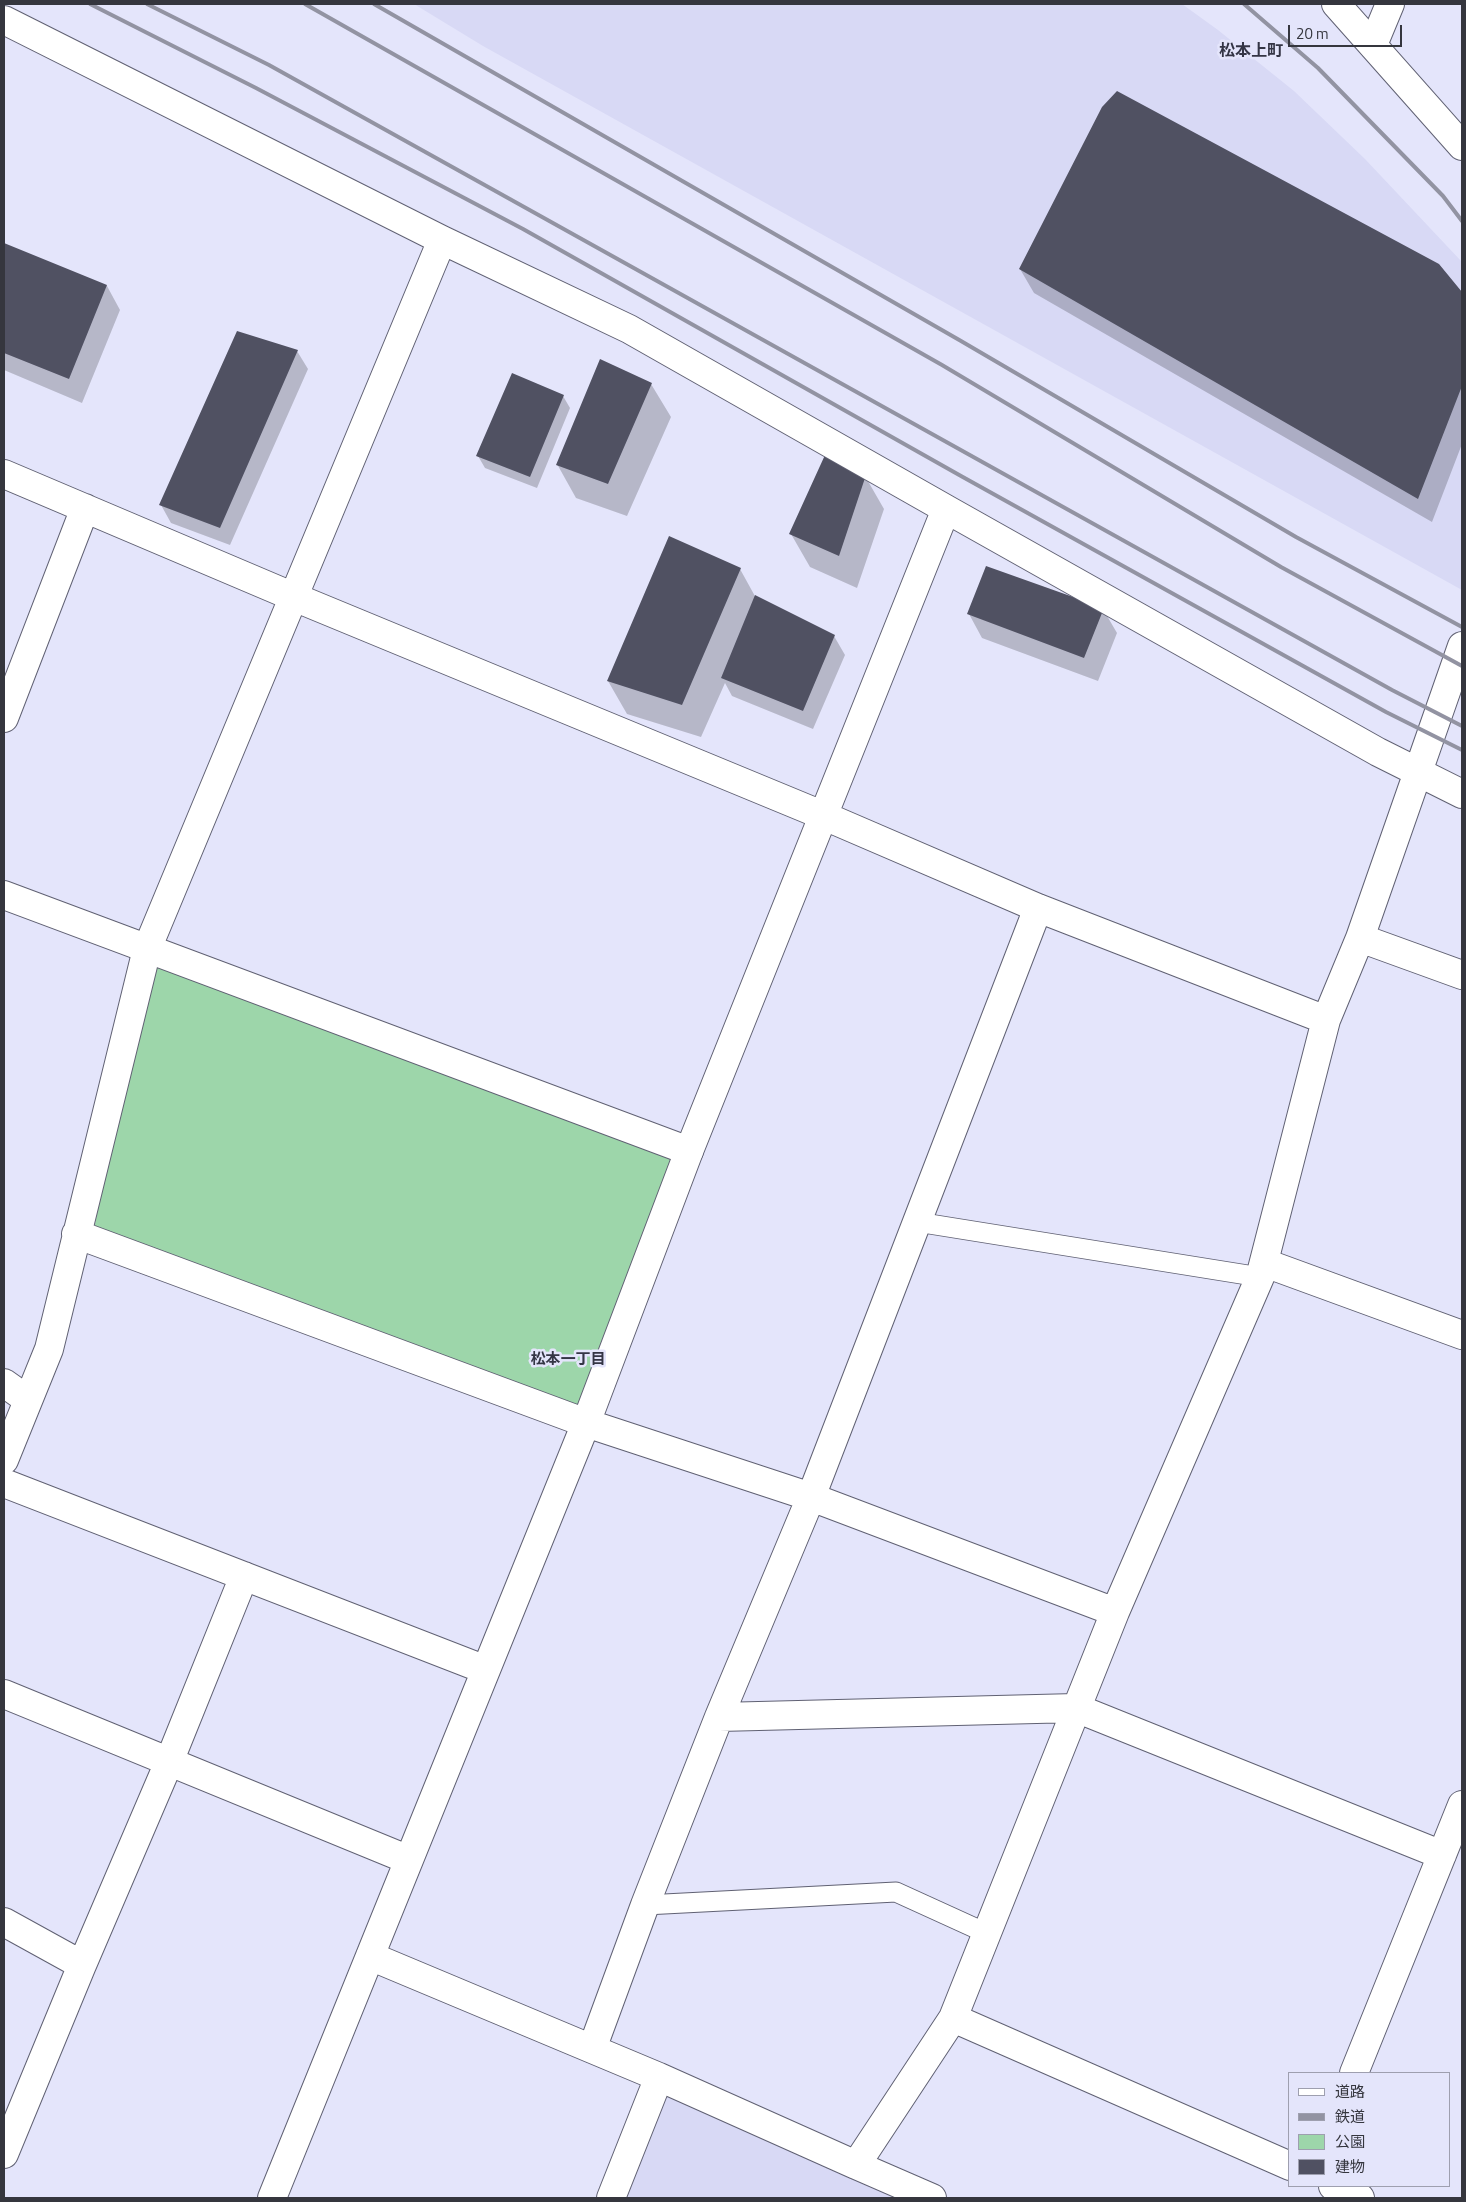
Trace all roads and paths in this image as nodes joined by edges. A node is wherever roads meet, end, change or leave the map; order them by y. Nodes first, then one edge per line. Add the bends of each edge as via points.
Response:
1 (1336, 4) edge
2 (1390, 4) edge
3 (4, 20) edge
4 (1373, 45) junction
5 (1462, 146) edge
6 (442, 240) junction
7 (4, 474) edge
8 (85, 508) junction
9 (946, 509) junction
10 (294, 597) junction
11 (1462, 646) edge
12 (4, 718) edge
13 (1418, 772) junction
14 (1462, 794) edge
15 (822, 815) junction
16 (4, 895) edge
17 (1038, 908) junction
18 (1360, 938) junction
19 (147, 949) junction
20 (1462, 975) edge
21 (1326, 1020) junction
22 (689, 1151) junction
23 (917, 1222) junction
24 (76, 1234) junction
25 (1263, 1270) junction
26 (1462, 1335) edge
27 (4, 1383) edge
28 (28, 1400) junction
29 (586, 1422) junction
30 (4, 1460) edge
31 (4, 1483) edge
32 (811, 1497) junction
33 (244, 1576) junction
34 (1115, 1612) junction
35 (486, 1670) junction
36 (4, 1694) edge
37 (1076, 1708) junction
38 (719, 1717) junction
39 (169, 1762) junction
40 (1462, 1805) edge
41 (1442, 1855) junction
42 (409, 1860) junction
43 (645, 1905) junction
44 (4, 1922) edge
45 (986, 1933) junction
46 (370, 1956) junction
47 (82, 1965) junction
48 (953, 2018) junction
49 (592, 2049) junction
50 (1354, 2072) edge
51 (659, 2077) junction
52 (4, 2154) edge
53 (856, 2165) junction
54 (1288, 2165) edge
55 (1335, 2187) edge
56 (272, 2198) edge
57 (611, 2198) edge
58 (932, 2198) edge
59 (1360, 2198) edge

1 - 4 street
2 - 4 street
3 - 6 street
4 - 5 street
6 - 9 street via 629,329
6 - 10 street
7 - 8 street
8 - 10 street
8 - 12 street
9 - 13 street
9 - 15 street
10 - 15 street
10 - 19 street
11 - 13 street
13 - 14 street
13 - 18 street
15 - 17 street
15 - 22 street
16 - 19 street
17 - 21 street
17 - 23 street
18 - 20 street
18 - 21 street
19 - 22 street
19 - 24 street
21 - 25 street
22 - 29 street
23 - 25 lane
23 - 32 street
24 - 28 street via 49,1349
24 - 29 street
25 - 26 street
25 - 34 street
27 - 28 street
28 - 30 street
29 - 32 street
29 - 35 street
31 - 33 street
32 - 34 street
32 - 38 street
33 - 35 street
33 - 39 street
34 - 37 street
35 - 42 street
36 - 39 street
37 - 38 street
37 - 41 street
37 - 45 street
38 - 43 street
39 - 42 street
39 - 47 street
40 - 41 street
41 - 50 street
42 - 46 street
43 - 45 lane via 896,1892
43 - 49 street
44 - 47 street
45 - 48 street
46 - 49 street
46 - 56 street
47 - 52 street
48 - 53 street
48 - 54 street
49 - 51 street
51 - 53 street
51 - 57 street
53 - 58 street
55 - 59 street

